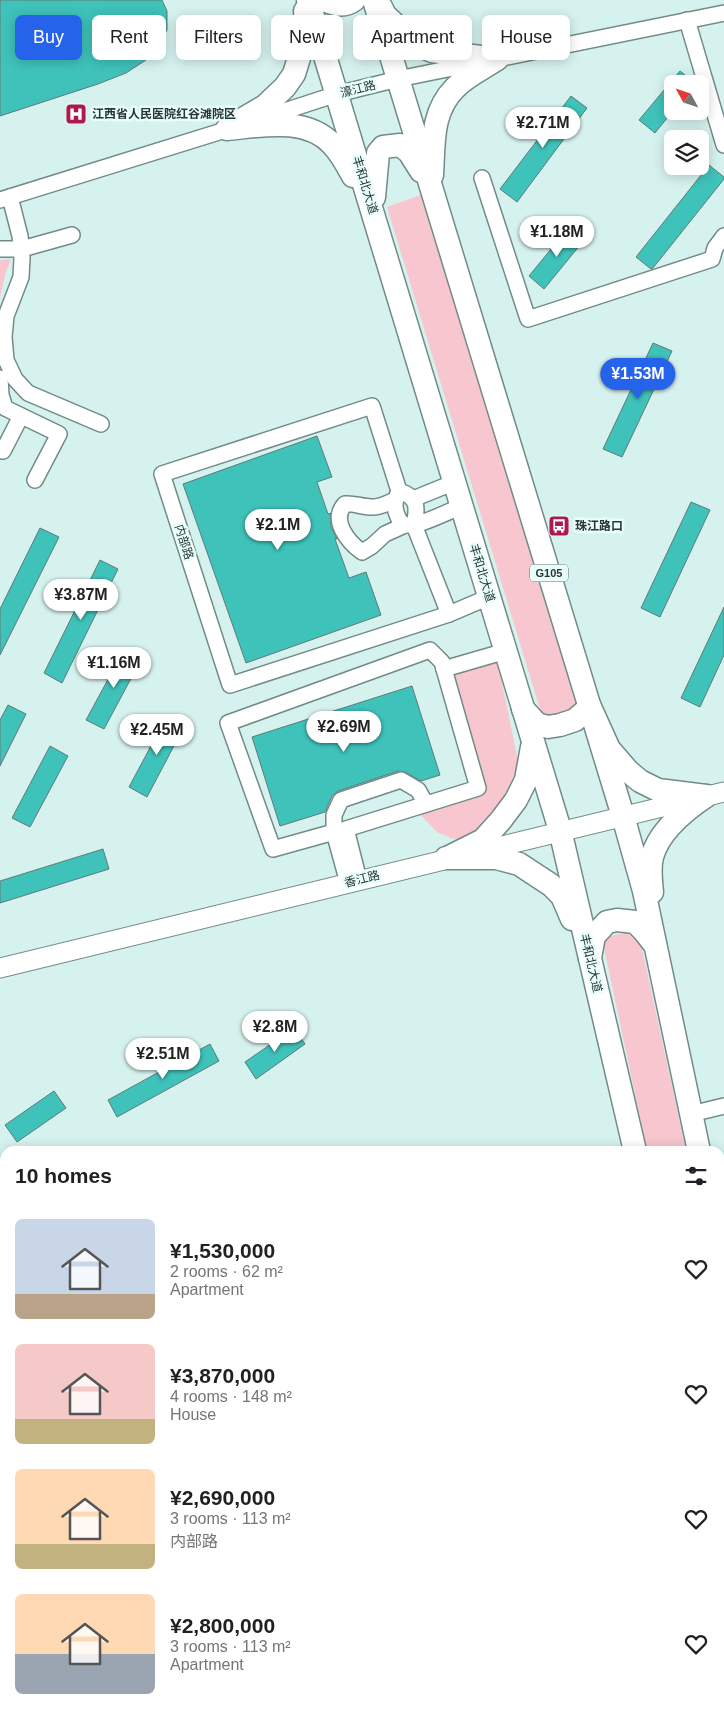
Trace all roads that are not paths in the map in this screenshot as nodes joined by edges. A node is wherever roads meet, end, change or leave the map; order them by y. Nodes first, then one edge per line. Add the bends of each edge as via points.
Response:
1 (303, 0) edge
2 (308, 0) edge
3 (324, 0) edge
4 (354, 0) edge
5 (376, 0) edge
6 (724, 13) edge
7 (687, 20) junction
8 (570, 44) edge
9 (482, 57) edge
10 (492, 60) edge
11 (496, 60) edge
12 (398, 79) junction
13 (337, 94) junction
14 (227, 129) junction
15 (724, 145) edge
16 (482, 178) dead end
17 (431, 188) junction
18 (5, 199) edge
19 (373, 213) junction
20 (72, 235) dead end
21 (724, 236) edge
22 (0, 249) edge
23 (22, 249) junction
24 (4, 337) junction
25 (0, 363) edge
26 (0, 378) edge
27 (21, 416) junction
28 (101, 424) dead end
29 (3, 451) dead end
30 (35, 480) dead end
31 (455, 482) junction
32 (397, 495) junction
33 (413, 499) junction
34 (462, 506) junction
35 (410, 525) junction
36 (489, 597) junction
37 (449, 614) junction
38 (505, 648) junction
39 (443, 666) junction
40 (590, 707) junction
41 (523, 710) junction
42 (533, 741) junction
43 (715, 794) edge
44 (426, 804) junction
45 (623, 816) junction
46 (340, 830) junction
47 (560, 830) junction
48 (446, 858) junction
49 (353, 881) junction
50 (656, 946) junction
51 (590, 958) junction
52 (0, 968) edge
53 (724, 1106) edge
54 (691, 1114) junction
55 (634, 1146) edge
56 (698, 1146) edge

1 - 14 highway via 307,32 294,74 265,106
2 - 13 highway, 丰和北大道
3 - 4 highway via 339,6
5 - 9 highway via 385,15 417,45 432,51
5 - 12 highway, G105
6 - 7 street, 濠江路
7 - 8 street, 濠江路
7 - 15 street
10 - 12 street, 濠江路
11 - 17 highway via 456,87 442,104 436,121
12 - 13 street, 濠江路
12 - 17 highway, G105
13 - 14 street, 濠江路
13 - 19 highway, 丰和北大道
14 - 18 street, 濠江路
14 - 19 highway via 284,124 317,133 341,154
16 - 21 street via 528,319 712,259
17 - 19 highway via 409,152 400,145 383,147 376,163
17 - 40 highway, G105
18 - 23 street
19 - 31 highway, 丰和北大道
20 - 23 street
22 - 23 street
23 - 24 street via 21,277 6,316
24 - 25 street
24 - 28 street via 6,360 15,379 28,393
26 - 27 street via 5,408
27 - 29 street
27 - 30 street via 59,434
31 - 33 street
31 - 34 highway, 丰和北大道
32 - 33 street via 407,493
32 - 35 street via 395,511 399,521
32 - 35 street via 384,505 372,508 352,503 343,505 341,525 350,543 362,552 385,534
32 - 37 street, 内部路 via 372,406 162,474 230,685
33 - 35 street via 417,510
34 - 35 street
34 - 36 highway, 丰和北大道
35 - 37 street
36 - 37 street, 内部路
36 - 38 highway, 丰和北大道
38 - 39 street
38 - 41 highway, 丰和北大道
39 - 44 street via 478,788
39 - 46 street via 430,650 228,723 273,849
40 - 41 highway via 575,720 548,727 537,724
40 - 43 highway via 609,749 640,781 658,790
40 - 45 highway, G105
41 - 42 highway, 丰和北大道
42 - 47 highway, 丰和北大道
42 - 48 highway via 526,780 516,800 483,840
43 - 45 main road, 香江路
43 - 50 highway via 689,807 662,836 652,856 650,871
44 - 46 street
44 - 46 street via 418,790 401,780 341,800 334,815
45 - 47 main road, 香江路
45 - 50 highway, G105
46 - 49 street
47 - 48 main road, 香江路
47 - 51 highway, 丰和北大道
48 - 49 main road, 香江路
48 - 51 highway via 496,858 518,864 544,881 562,896
49 - 52 main road, 香江路
50 - 51 highway via 635,922 617,920 607,922 594,936
50 - 54 highway, G105
51 - 55 highway, 丰和北大道
53 - 54 street
54 - 56 highway, G105

